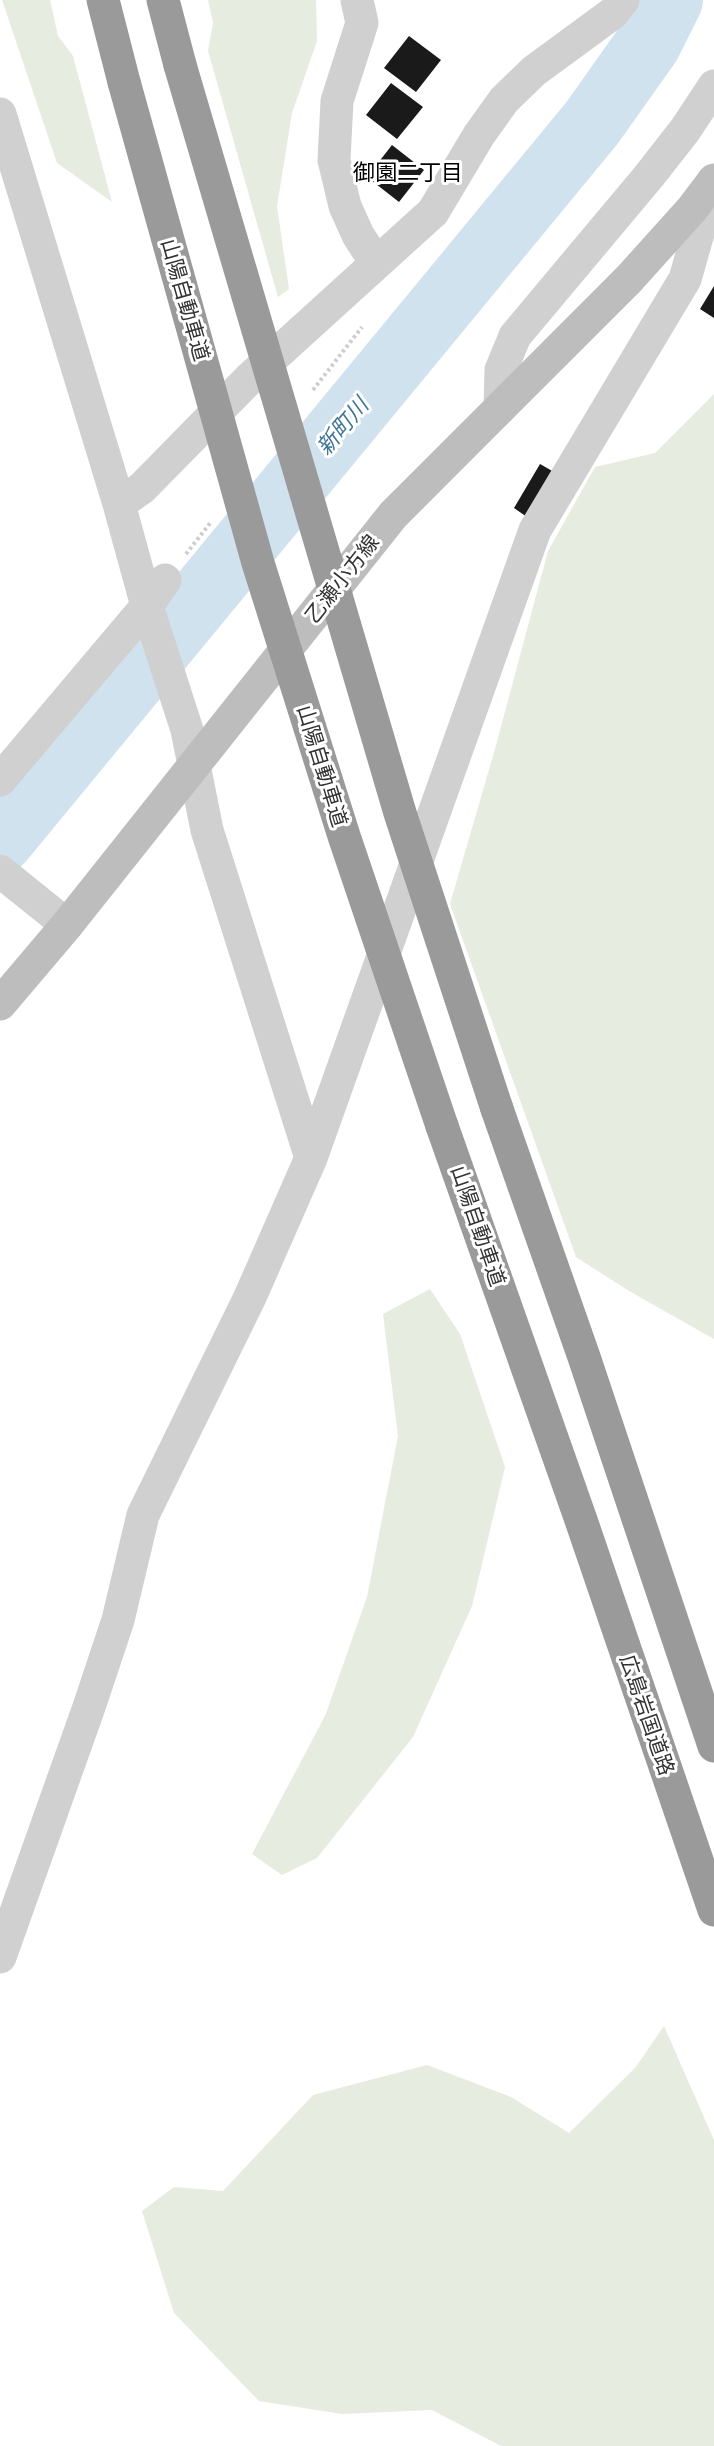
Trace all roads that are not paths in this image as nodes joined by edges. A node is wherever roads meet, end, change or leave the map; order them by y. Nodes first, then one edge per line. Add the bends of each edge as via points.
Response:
1 (103, 0) edge
2 (163, 0) edge
3 (357, 0) edge
4 (623, 0) edge
5 (714, 86) edge
6 (0, 114) edge
7 (713, 181) edge
8 (376, 263) junction
9 (500, 408) junction
10 (119, 504) junction
11 (154, 601) junction
12 (194, 765) junction
13 (0, 780) edge
14 (0, 871) edge
15 (57, 916) junction
16 (0, 1004) edge
17 (311, 1158) junction
18 (581, 1520) joint
19 (714, 1746) edge
20 (714, 1910) edge
21 (0, 1957) edge

1 - 18 highway, 山陽自動車道, bridge via 258,563 442,1126
2 - 19 highway, bridge via 400,813
3 - 8 street via 362,23 337,101 334,160 345,206
4 - 8 street via 613,13 534,71 504,100 433,212
5 - 9 street via 650,176 515,336 501,370
6 - 10 street
7 - 9 main road, 乙瀬小方線 via 629,279
7 - 17 street via 685,279 535,530
8 - 10 street via 249,379 142,488
9 - 12 main road, 乙瀬小方線 via 393,514
10 - 11 street
11 - 12 street
11 - 13 street
12 - 15 main road, 乙瀬小方線
12 - 17 street via 207,830
14 - 15 street
15 - 16 main road, 乙瀬小方線
17 - 21 street via 250,1298 143,1515 118,1620
18 - 20 highway, 広島岩国道路

